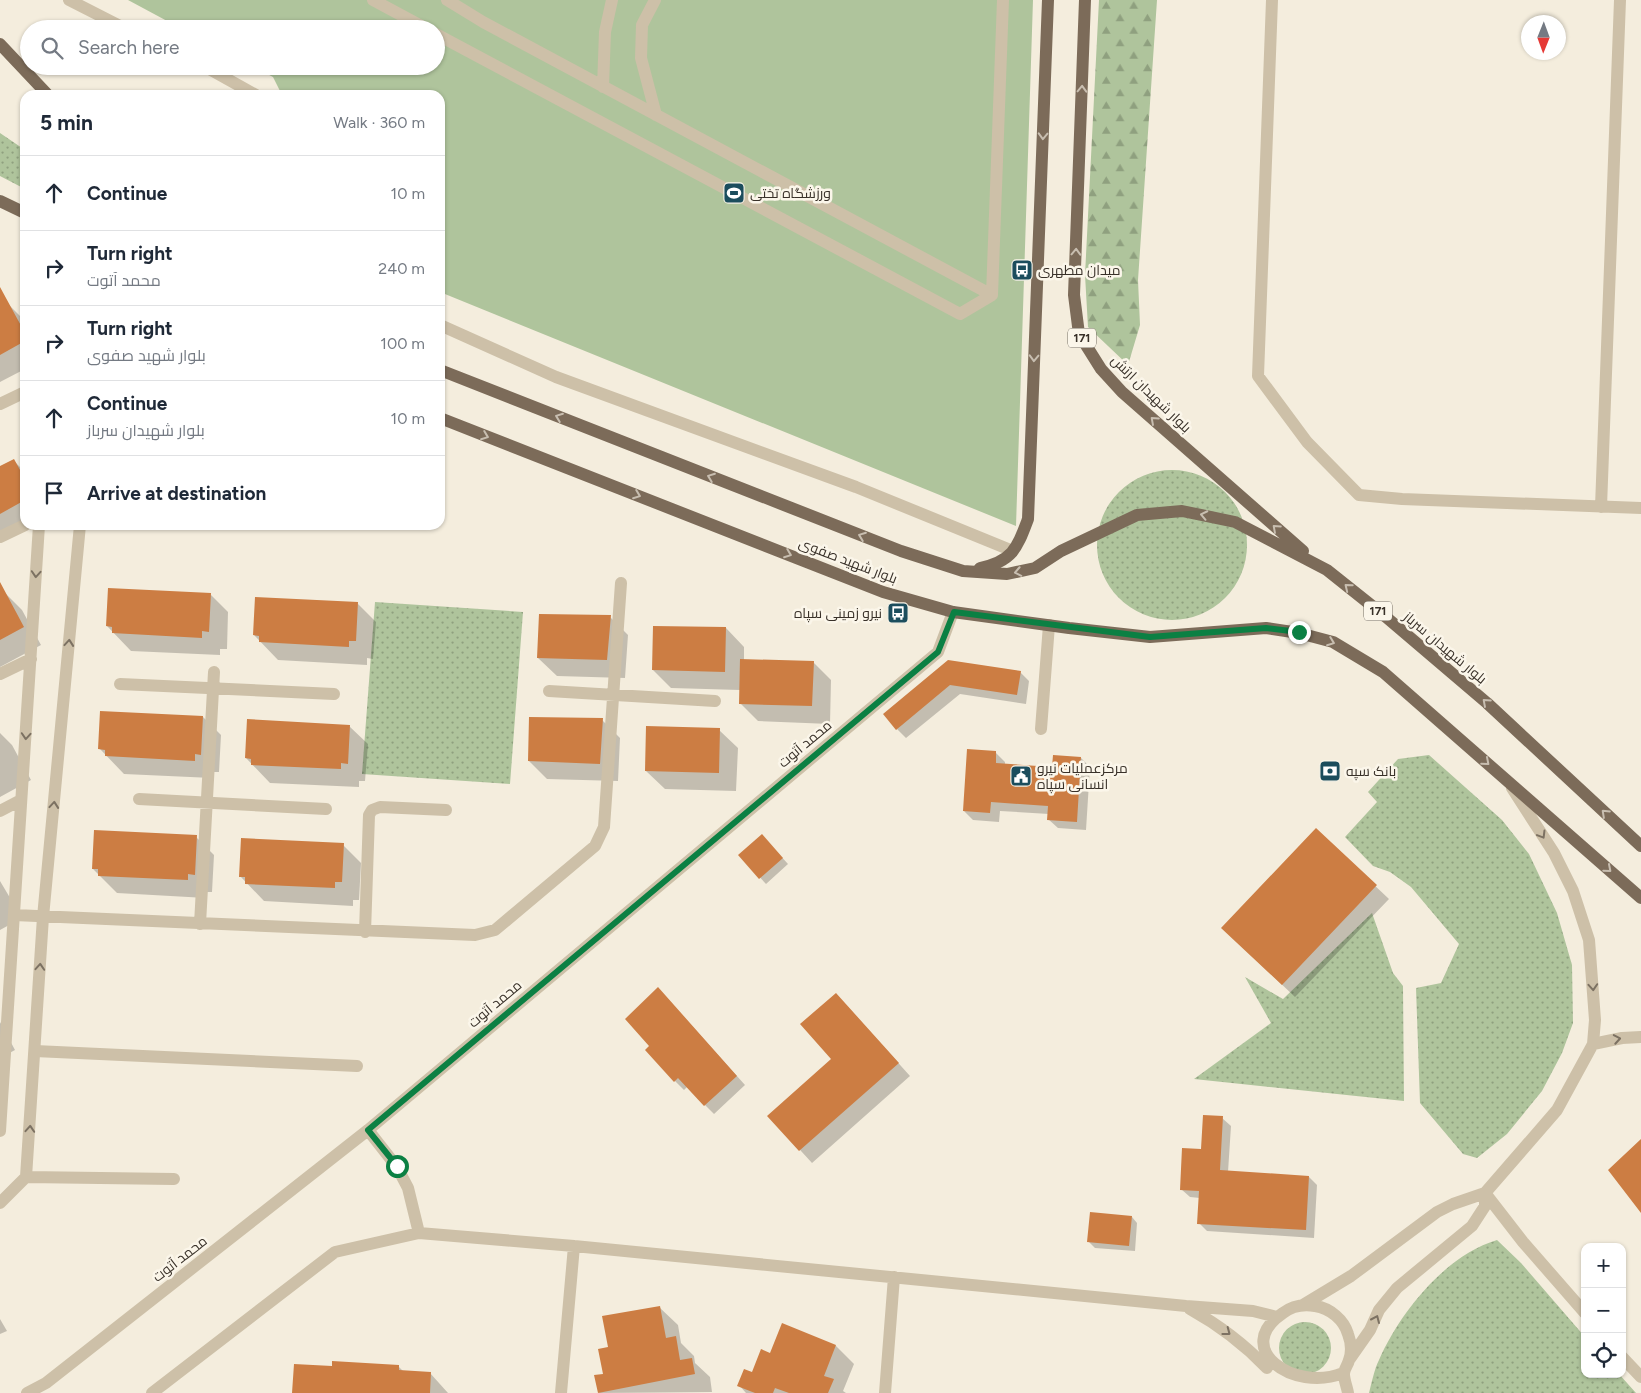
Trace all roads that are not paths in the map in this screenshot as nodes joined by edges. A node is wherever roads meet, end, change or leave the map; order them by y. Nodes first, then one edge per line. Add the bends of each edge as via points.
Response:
1 (69, 0) edge
2 (373, 0) edge
3 (447, 0) edge
4 (612, 0) edge
5 (656, 0) edge
6 (1003, 0) edge
7 (1048, 0) edge
8 (1085, 0) edge
9 (1272, 0) edge
10 (1620, 0) edge
11 (108, 20) edge
12 (410, 20) edge
13 (445, 39) edge
14 (0, 44) edge
15 (20, 65) edge
16 (29, 75) edge
17 (220, 75) edge
18 (603, 87) junction
19 (43, 90) edge
20 (247, 90) edge
21 (656, 115) junction
22 (0, 201) edge
23 (20, 211) edge
24 (992, 295) junction
25 (445, 327) edge
26 (445, 370) edge
27 (20, 394) edge
28 (0, 404) edge
29 (445, 420) edge
30 (1601, 507) junction
31 (1641, 508) edge
32 (20, 527) edge
33 (39, 530) edge
34 (80, 530) edge
35 (0, 537) edge
36 (1061, 550) joint
37 (1013, 551) junction
38 (1327, 570) junction
39 (963, 571) junction
40 (621, 583) dead end
41 (954, 612) junction
42 (1049, 625) junction
43 (31, 659) junction
44 (214, 672) dead end
45 (0, 674) edge
46 (120, 684) dead end
47 (214, 689) junction
48 (549, 691) dead end
49 (334, 694) dead end
50 (613, 694) junction
51 (715, 701) dead end
52 (1041, 729) dead end
53 (1506, 779) junction
54 (139, 799) dead end
55 (22, 800) junction
56 (207, 803) junction
57 (326, 809) dead end
58 (446, 810) dead end
59 (0, 811) edge
60 (1641, 846) edge
61 (1641, 898) edge
62 (14, 916) junction
63 (44, 918) junction
64 (200, 924) junction
65 (365, 932) junction
66 (13, 936) junction
67 (0, 943) edge
68 (1641, 1037) edge
69 (1593, 1044) junction
70 (35, 1051) junction
71 (357, 1066) dead end
72 (2, 1075) edge
73 (368, 1130) junction
74 (0, 1131) edge
75 (26, 1177) junction
76 (174, 1179) dead end
77 (1485, 1193) junction
78 (0, 1203) edge
79 (419, 1233) junction
80 (574, 1246) junction
81 (894, 1278) junction
82 (1303, 1305) junction
83 (1186, 1306) junction
84 (1581, 1308) edge
85 (1277, 1317) junction
86 (1350, 1360) junction
87 (1626, 1361) edge
88 (1270, 1371) junction
89 (1343, 1372) junction
90 (1641, 1377) edge
91 (1280, 1382) dead end
92 (1314, 1390) dead end
93 (27, 1393) edge
94 (152, 1393) edge
95 (561, 1393) edge
96 (885, 1393) edge
97 (1348, 1393) edge

1 - 11 street
2 - 12 street
3 - 18 street
4 - 18 street via 605,32
5 - 21 street via 642,25 641,58
6 - 24 street
7 -> 37 main road via 1028,520
38 -> 8 main road, بلوار شهیدان ارتش / 171 via 1122,392 1101,369 1079,334 1074,295
9 - 30 street via 1258,376 1307,442 1359,495
10 - 30 street
13 - 24 street via 960,314
14 - 15 main road
16 - 19 main road
17 - 20 street
18 - 21 street
21 - 24 street
22 - 23 main road
25 - 37 street via 556,377 856,487
39 -> 26 main road, بلوار شهید صفوی via 901,551
27 - 28 street
29 -> 41 main road, بلوار شهید صفوی via 883,592
30 - 31 street
32 - 35 street
33 -> 43 street
63 -> 34 street
38 -> 36 main road, بلوار شهیدان سرباز / 171 via 1235,522 1182,511 1137,514
36 -> 39 main road, بلوار شهید صفوی via 1035,568 1007,574
37 - 39 main road via 999,564
60 -> 38 main road, بلوار شهیدان سرباز / 171 via 1487,703
40 - 50 street
41 - 42 main road, بلوار شهید صفوی
41 - 73 street, محمد آتوت via 938,652
42 - 52 street
42 -> 53 main road, بلوار شهید صفوی via 1150,637 1266,628 1299,632 1333,642 1383,672
43 - 45 street
43 -> 55 street
44 - 47 street
46 - 47 street
47 - 49 street
47 - 56 street
48 - 50 street
50 - 51 street
50 - 65 street via 604,827 595,846 495,930 475,935
53 -> 61 main road
53 -> 69 street via 1554,853 1573,891 1589,940 1596,1020
54 - 56 street
55 - 59 street
55 - 62 street
56 - 57 street
56 - 64 street
58 - 65 street via 380,807 372,810 369,816
62 - 63 street
62 - 66 street
63 - 64 street
70 -> 63 street
64 - 65 street
66 - 67 street
66 - 72 street
69 -> 68 street
69 - 77 street via 1557,1110
70 - 71 street
75 -> 70 street
72 - 74 street
73 - 79 street via 397,1166 408,1188
73 - 93 street, محمد آتوت via 46,1383
75 - 76 street
75 - 78 street
77 - 82 street via 1437,1212 1351,1276
77 - 84 street
86 -> 77 street via 1379,1310 1397,1288 1472,1226 1485,1206
79 - 80 street
79 - 94 street via 335,1252
80 - 81 street
80 - 95 street
81 - 83 street
81 - 96 street
82 - 85 street
82 - 86 street via 1330,1311 1340,1320 1348,1332
83 - 85 street via 1253,1311
83 -> 88 street via 1215,1322 1245,1345
85 - 88 street via 1268,1329 1264,1343
86 - 89 street
87 - 90 street
88 - 91 street
89 - 92 street via 1334,1383
89 - 97 street

